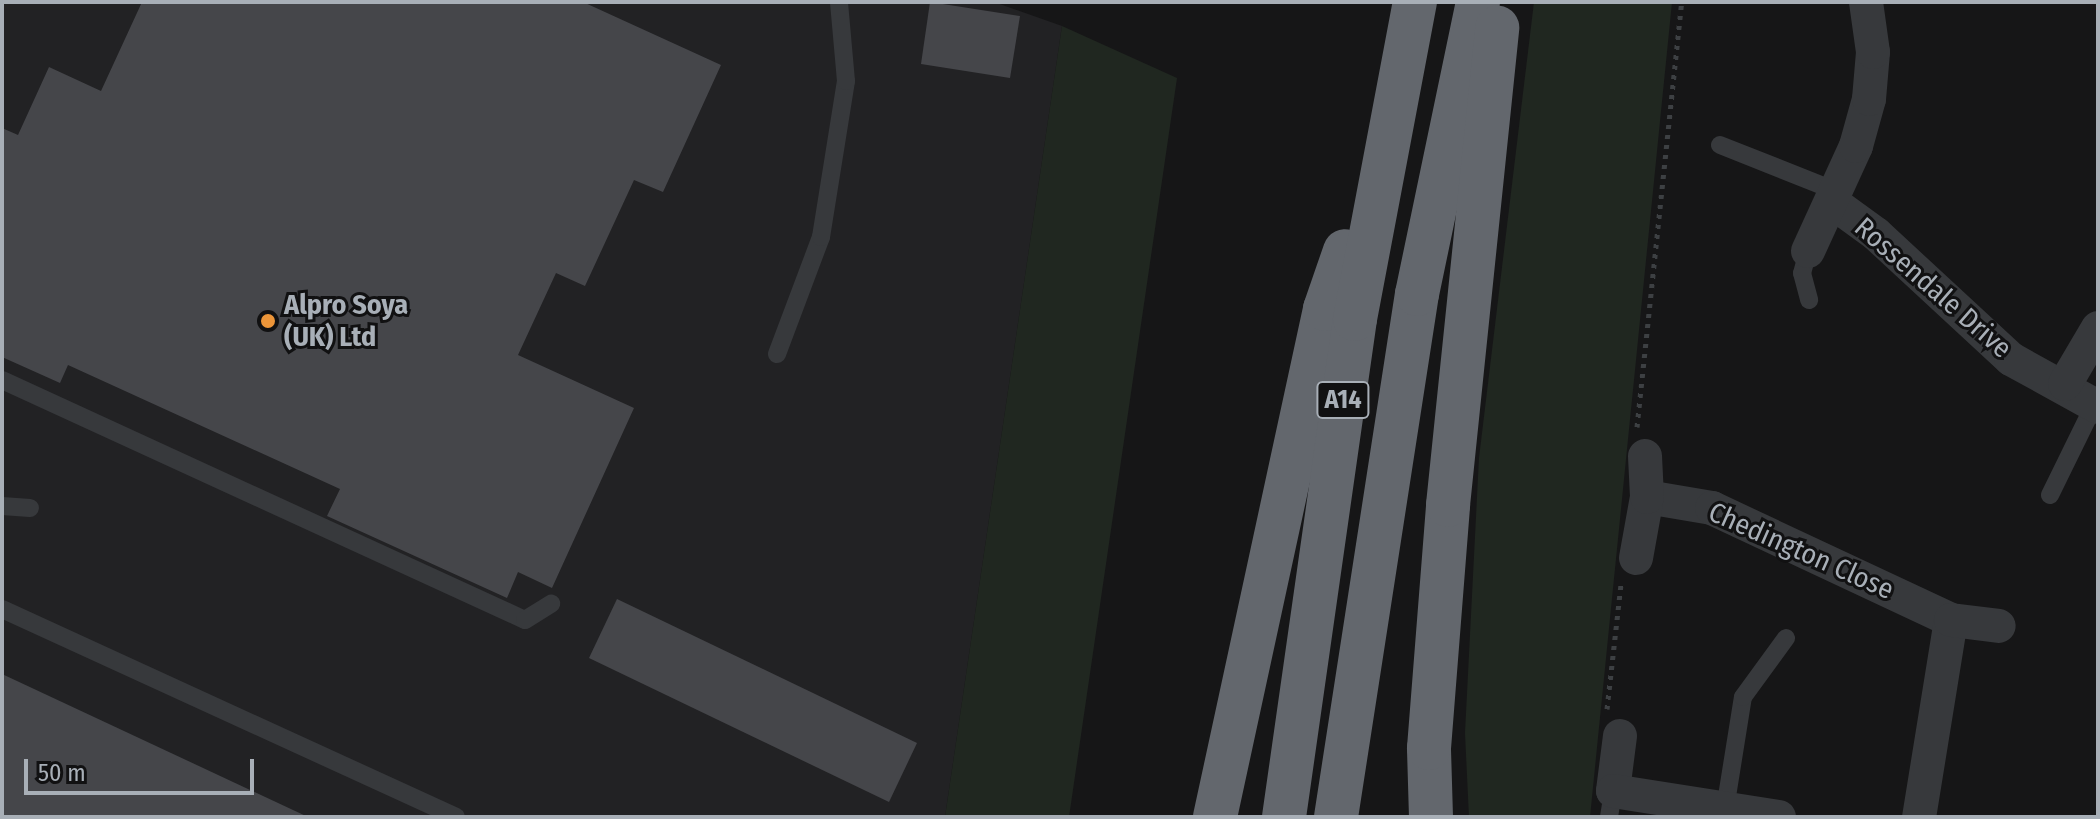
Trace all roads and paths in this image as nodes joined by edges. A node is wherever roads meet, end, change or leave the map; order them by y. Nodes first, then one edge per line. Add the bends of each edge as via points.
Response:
1 (839, 2) edge
2 (1415, 2) edge
3 (1478, 2) edge
4 (1498, 2) edge
5 (1682, 2) edge
6 (1866, 2) edge
7 (1387, 129) junction
8 (1720, 145) dead end
9 (1834, 197) junction
10 (1808, 251) joint
11 (1809, 300) dead end
12 (2098, 328) edge
13 (777, 354) dead end
14 (2, 380) edge
15 (2065, 384) junction
16 (2096, 406) edge
17 (1640, 448) joint
18 (2050, 495) dead end
19 (1647, 497) junction
20 (2, 506) edge
21 (30, 508) dead end
22 (1629, 564) joint
23 (551, 604) dead end
24 (2, 609) edge
25 (1951, 620) junction
26 (1999, 626) dead end
27 (1786, 638) dead end
28 (1613, 727) joint
29 (1611, 804) edge
30 (1725, 809) junction
31 (456, 817) edge
32 (1215, 817) edge
33 (1284, 817) edge
34 (1336, 817) edge
35 (1431, 817) edge
36 (1779, 817) edge
37 (1919, 817) edge

1 - 13 lane via 846,81 821,237
2 - 7 highway, A14
3 - 34 highway, A14 via 1417,294
4 - 35 highway via 1449,490 1429,748
5 - 17 path
6 - 9 street, Rossendale Drive via 1873,52 1869,99
7 - 32 highway via 1325,309
7 - 33 highway, A14
8 - 9 lane
9 - 10 street, Rossendale Drive
9 - 15 street, Rossendale Drive via 2011,359
10 - 11 lane via 1802,273
12 - 15 street
14 - 23 lane via 525,620
15 - 16 street, Rossendale Drive
16 - 18 lane
17 - 19 street
19 - 22 street
19 - 25 street, Chedington Close via 1712,508
20 - 21 lane
22 - 28 path
24 - 31 lane
25 - 26 street, Chedington Close
25 - 37 street
27 - 30 lane via 1743,697
28 - 29 street
29 - 30 street
30 - 36 street

